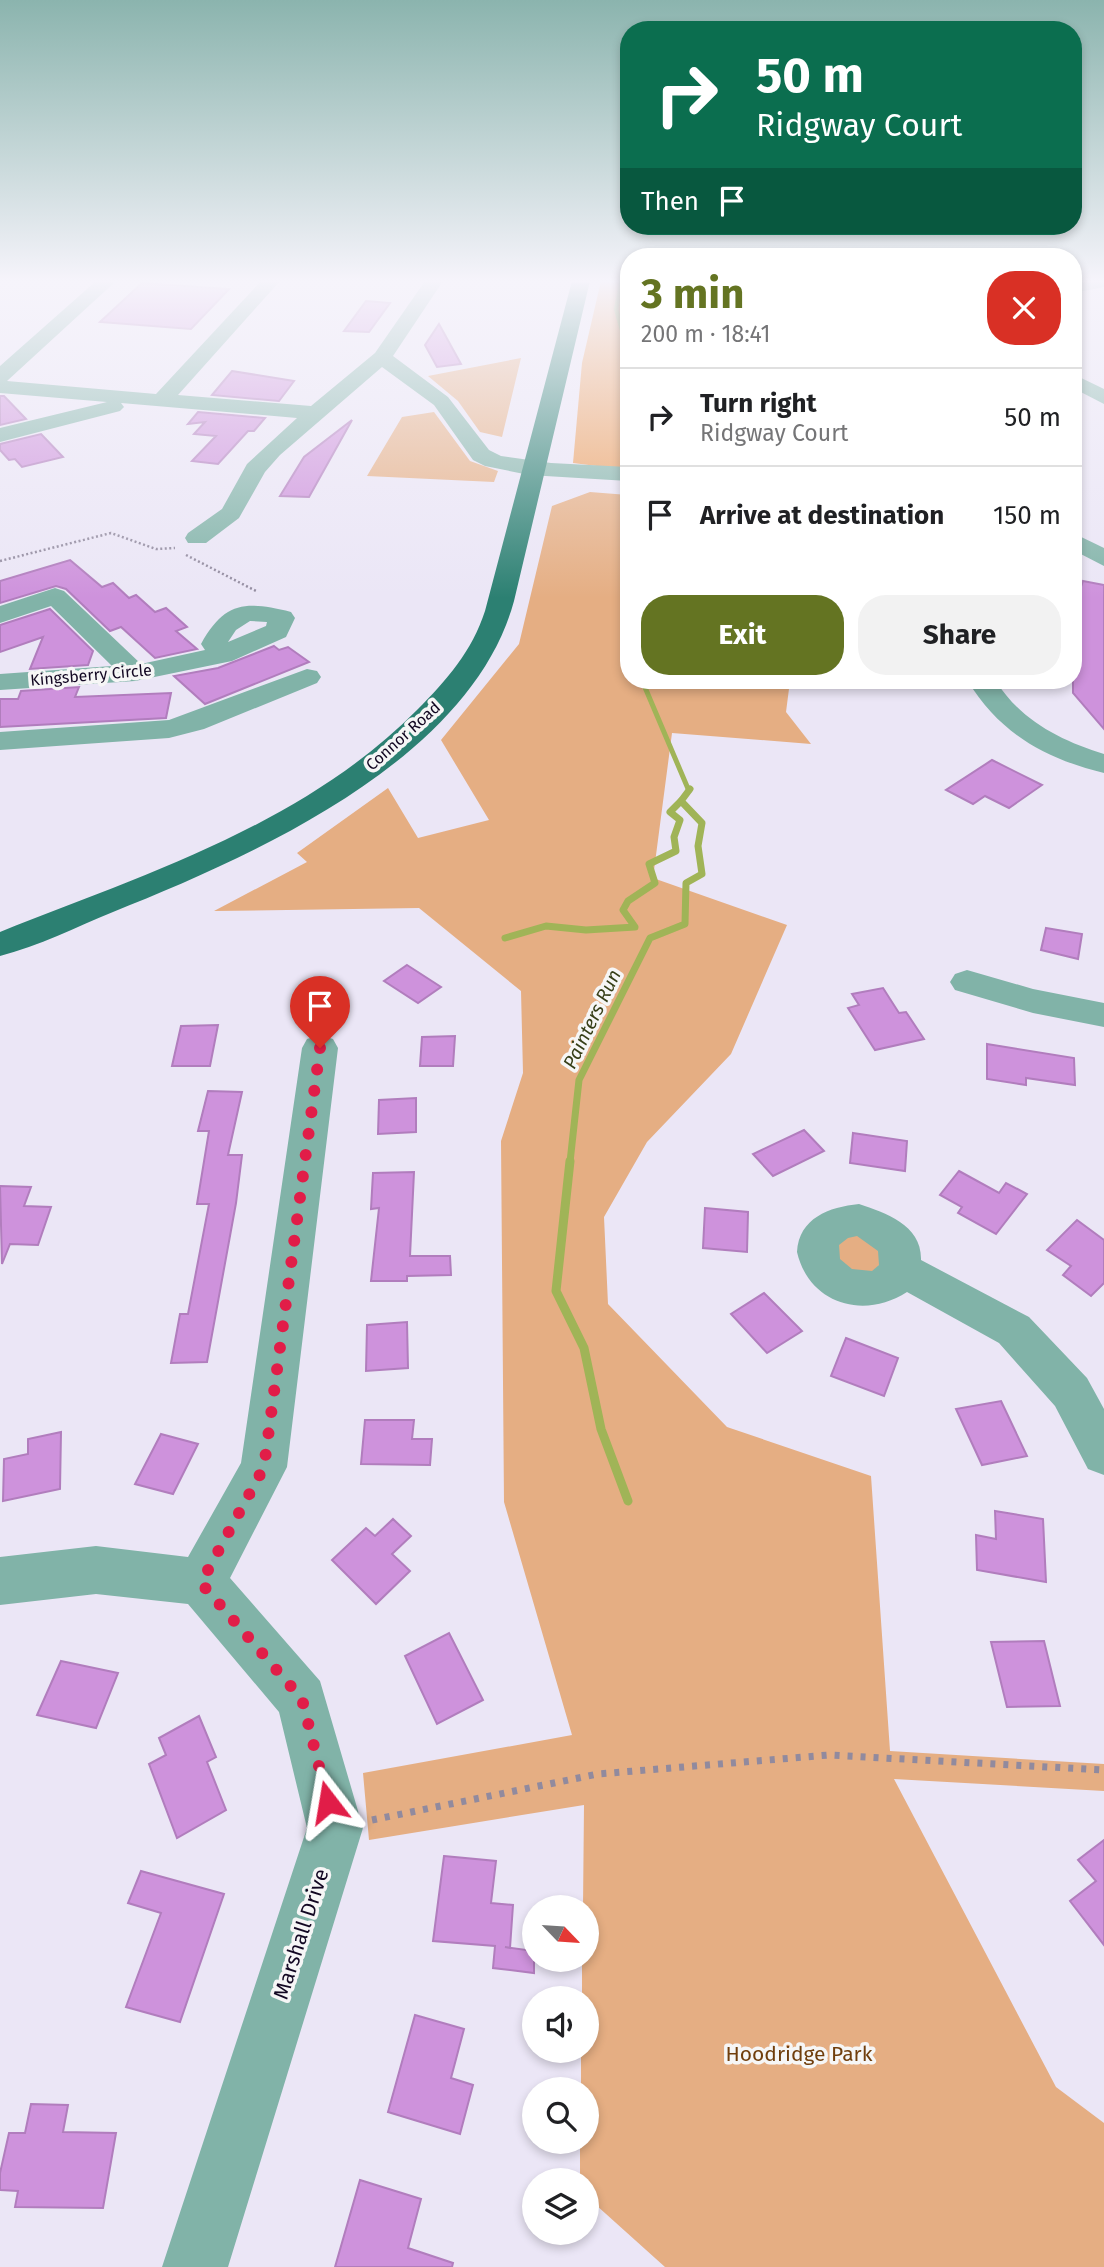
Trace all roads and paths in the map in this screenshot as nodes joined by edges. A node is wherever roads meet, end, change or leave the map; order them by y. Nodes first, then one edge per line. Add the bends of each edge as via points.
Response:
1 (0, 387) edge
2 (167, 387) edge
3 (348, 387) edge
4 (422, 387) edge
5 (557, 387) edge
6 (1085, 387) edge
7 (1104, 398) edge
8 (154, 400) junction
9 (316, 414) junction
10 (0, 435) edge
11 (538, 467) junction
12 (620, 473) edge
13 (192, 543) junction
14 (0, 561) edge
15 (260, 612) joint
16 (0, 615) edge
17 (135, 673) junction
18 (307, 677) dead end
19 (0, 682) edge
20 (986, 689) edge
21 (93, 707) junction
22 (0, 741) edge
23 (1104, 764) edge
24 (0, 945) edge
25 (967, 982) dead end
26 (1104, 1015) edge
27 (320, 1048) dead end
28 (901, 1269) dead end
29 (1104, 1454) edge
30 (0, 1580) edge
31 (201, 1583) junction
32 (1104, 1770) edge
33 (335, 1828) junction
34 (195, 2267) edge

1 - 8 street
2 - 8 street
3 - 9 street
4 - 11 street via 441,401 488,461
5 - 11 main road, Connor Road
6 - 7 street
8 - 9 street
8 - 10 street
9 - 13 street via 263,460 231,513
11 - 12 street
11 - 24 main road, Connor Road via 491,631 467,673 428,719 339,791 269,829 206,860
13 - 14 path via 156,549 111,533
13 - 15 path via 186,558 262,595
15 - 17 street, Kingsberry Circle via 240,613 223,626 214,644 222,655
16 - 17 street via 55,596
17 - 21 street, Kingsberry Circle
18 - 21 street via 169,729
19 - 21 street, Kingsberry Circle
20 - 23 street via 992,701 1020,727
21 - 22 street
25 - 26 street
27 - 31 street via 264,1467
28 - 29 street via 1014,1329 1071,1392
30 - 31 street via 96,1570
31 - 33 street via 302,1699
32 - 33 path via 829,1755 598,1773
33 - 34 street, Marshall Drive

